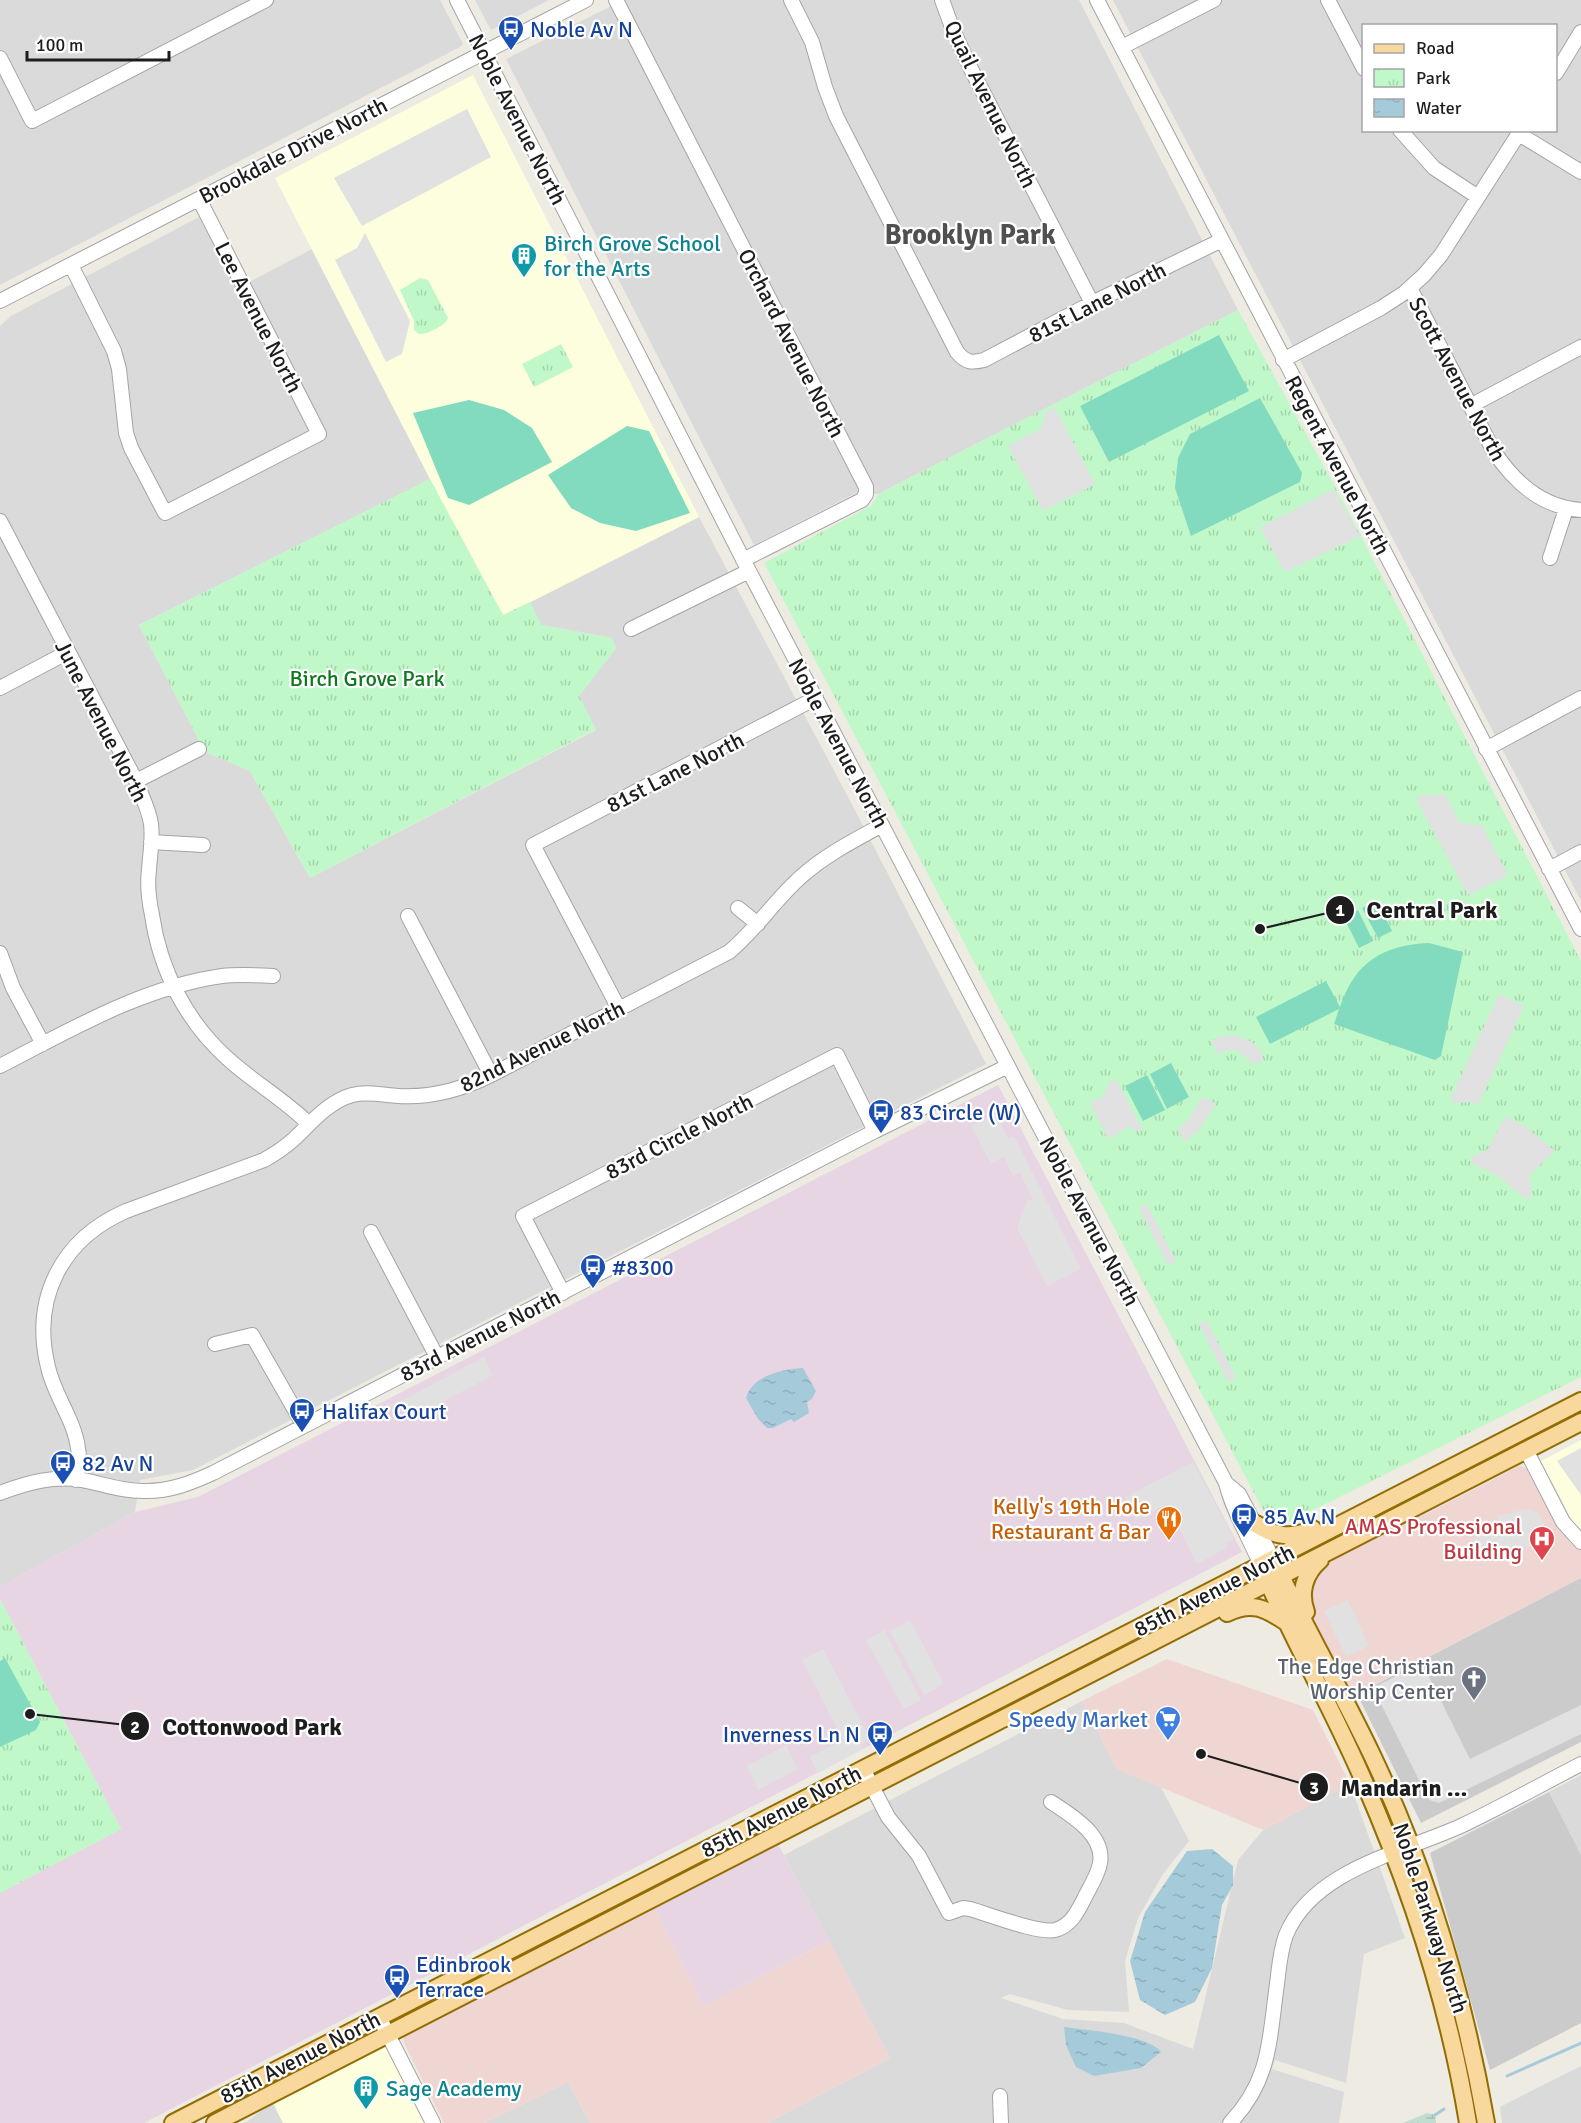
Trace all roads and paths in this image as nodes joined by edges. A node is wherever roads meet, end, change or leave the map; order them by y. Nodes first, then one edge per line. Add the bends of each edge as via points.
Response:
1 (266, 0) edge
2 (457, 0) edge
3 (586, 0) edge
4 (616, 0) edge
5 (791, 0) edge
6 (942, 0) edge
7 (1097, 0) edge
8 (1214, 0) edge
9 (1328, 0) edge
10 (1581, 32) edge
11 (1122, 47) junction
12 (484, 52) junction
13 (0, 58) edge
14 (1362, 65) edge
15 (1557, 71) edge
16 (1402, 132) edge
17 (1520, 132) edge
18 (1581, 172) edge
19 (1478, 197) junction
20 (199, 199) junction
21 (1222, 240) junction
22 (71, 264) junction
23 (1410, 288) junction
24 (0, 302) edge
25 (1092, 303) junction
26 (1581, 348) edge
27 (1283, 360) junction
28 (1470, 406) junction
29 (1566, 509) junction
30 (1581, 510) edge
31 (0, 521) edge
32 (1550, 558) dead end
33 (746, 565) junction
34 (631, 629) dead end
35 (68, 652) junction
36 (0, 688) edge
37 (816, 698) junction
38 (1581, 698) edge
39 (199, 748) dead end
40 (1486, 749) junction
41 (136, 781) junction
42 (882, 825) junction
43 (151, 842) junction
44 (203, 845) dead end
45 (1581, 852) edge
46 (1549, 869) junction
47 (738, 908) dead end
48 (408, 916) dead end
49 (759, 924) junction
50 (1581, 929) edge
51 (0, 953) edge
52 (273, 976) dead end
53 (174, 988) junction
54 (619, 1009) junction
55 (43, 1044) junction
56 (0, 1066) edge
57 (1008, 1066) junction
58 (491, 1075) junction
59 (309, 1124) junction
60 (875, 1131) junction
61 (371, 1232) dead end
62 (563, 1293) junction
63 (216, 1344) dead end
64 (437, 1358) junction
65 (1581, 1401) edge
66 (1581, 1422) edge
67 (304, 1426) junction
68 (1526, 1450) junction
69 (76, 1480) junction
70 (1422, 1482) junction
71 (1226, 1483) junction
72 (0, 1493) edge
73 (1256, 1524) junction
74 (1581, 1542) edge
75 (1334, 1549) junction
76 (1267, 1562) junction
77 (1275, 1580) junction
78 (1288, 1624) junction
79 (1125, 1656) junction
80 (1324, 1660) junction
81 (1581, 1764) edge
82 (863, 1769) junction
83 (872, 1786) junction
84 (1051, 1802) dead end
85 (1410, 1846) junction
86 (1393, 1853) junction
87 (379, 2017) junction
88 (388, 2033) junction
89 (1000, 2096) dead end
90 (173, 2123) edge
91 (215, 2123) edge
92 (434, 2123) edge
93 (1001, 2123) edge
94 (1230, 2123) edge
95 (1468, 2123) edge
96 (1486, 2123) edge

1 - 13 street via 32,121
2 - 12 street, Noble Avenue North
3 - 12 street, Brookdale Drive North
4 - 33 street, Orchard Avenue North via 866,487 866,494 855,504
5 - 25 street, 81st Lane North via 812,42 836,116 964,360 984,360
6 - 25 street, Quail Avenue North via 966,58
7 - 11 street, Regent Avenue North
8 - 11 street
9 - 14 street
10 - 15 street
11 - 21 street, Regent Avenue North
12 - 20 street, Brookdale Drive North
12 - 33 street, Noble Avenue North
16 - 19 street via 1434,168
17 - 18 street
17 - 19 street
19 - 23 street via 1441,255
20 - 22 street, Brookdale Drive North
20 - 22 street, Lee Avenue North via 319,434 165,513 126,433 114,351
21 - 25 street, 81st Lane North
21 - 27 street, Regent Avenue North
22 - 24 street, Brookdale Drive North
23 - 27 street via 1381,308
23 - 28 street, Scott Avenue North
26 - 28 street
27 - 40 street, Regent Avenue North
28 - 29 street, Scott Avenue North via 1512,476 1538,497
29 - 30 street, Scott Avenue North
29 - 32 street
31 - 35 street, June Avenue North
33 - 34 street
33 - 37 street, Noble Avenue North
35 - 36 street
35 - 41 street, June Avenue North
37 - 42 street, Noble Avenue North
37 - 54 street, 81st Lane North via 533,845
38 - 40 street
39 - 41 street
40 - 46 street, Regent Avenue North
41 - 43 street, June Avenue North via 151,822
42 - 49 street, 82nd Avenue North via 803,875
42 - 57 street, Noble Avenue North
43 - 44 street
43 - 53 street, June Avenue North via 148,871 154,930
45 - 46 street
46 - 50 street, Regent Avenue North
47 - 49 street
48 - 58 street
49 - 54 street, 82nd Avenue North via 729,952
51 - 55 street via 13,988
52 - 53 street via 223,976
53 - 55 street via 122,1004
53 - 59 street, June Avenue North via 200,1029 227,1059
54 - 58 street, 82nd Avenue North
55 - 56 street
57 - 60 street, 83rd Avenue North
57 - 71 street, Noble Avenue North
58 - 59 street, 82nd Avenue North via 440,1094 355,1094 339,1099
59 - 69 street, 82nd Avenue North via 264,1160 134,1201 89,1231 56,1273 43,1324 54,1388 76,1438
60 - 62 street, 83rd Avenue North
60 - 62 street, 83rd Circle North via 837,1055 523,1216
61 - 64 street
62 - 64 street, 83rd Avenue North
63 - 67 street via 252,1335
64 - 67 street, 83rd Avenue North
65 - 70 main road, 85th Avenue North
66 - 68 main road, 85th Avenue North
67 - 69 street, 83rd Avenue North via 181,1487 125,1490
68 - 74 street via 1563,1522
68 - 75 main road, 85th Avenue North
69 - 72 street, 83rd Avenue North via 36,1481
70 - 73 main road via 1406,1482 1298,1535 1279,1536
70 - 76 main road, 85th Avenue North
71 - 73 street, Noble Avenue North via 1239,1494
71 - 76 street, Noble Avenue North via 1230,1500
73 - 76 street, Noble Avenue North
75 - 77 main road, 85th Avenue North
75 - 80 main road via 1310,1570 1302,1593
76 - 77 main road, Noble Parkway North
76 - 82 main road, 85th Avenue North
77 - 78 main road, Noble Parkway North
77 - 79 main road, 85th Avenue North
77 - 80 main road, Noble Parkway North
78 - 79 main road via 1266,1610 1240,1607 1150,1652
78 - 86 main road, Noble Parkway North via 1359,1769
79 - 83 main road, 85th Avenue North
80 - 85 main road, Noble Parkway North via 1371,1753
81 - 85 street via 1466,1824
82 - 83 street
82 - 87 main road, 85th Avenue North
83 - 84 street via 888,1816 919,1856 949,1913 970,1909 1046,1931 1062,1927 1077,1915 1101,1862 1094,1837
83 - 88 main road, 85th Avenue North
85 - 86 street
85 - 96 main road, Noble Parkway North via 1455,1984
86 - 94 street via 1334,1882 1307,1901 1295,1917 1281,1955 1262,2075
86 - 95 main road, Noble Parkway North via 1432,1970
87 - 88 street
87 - 90 main road, 85th Avenue North
88 - 91 main road, 85th Avenue North
88 - 92 street
89 - 93 street

